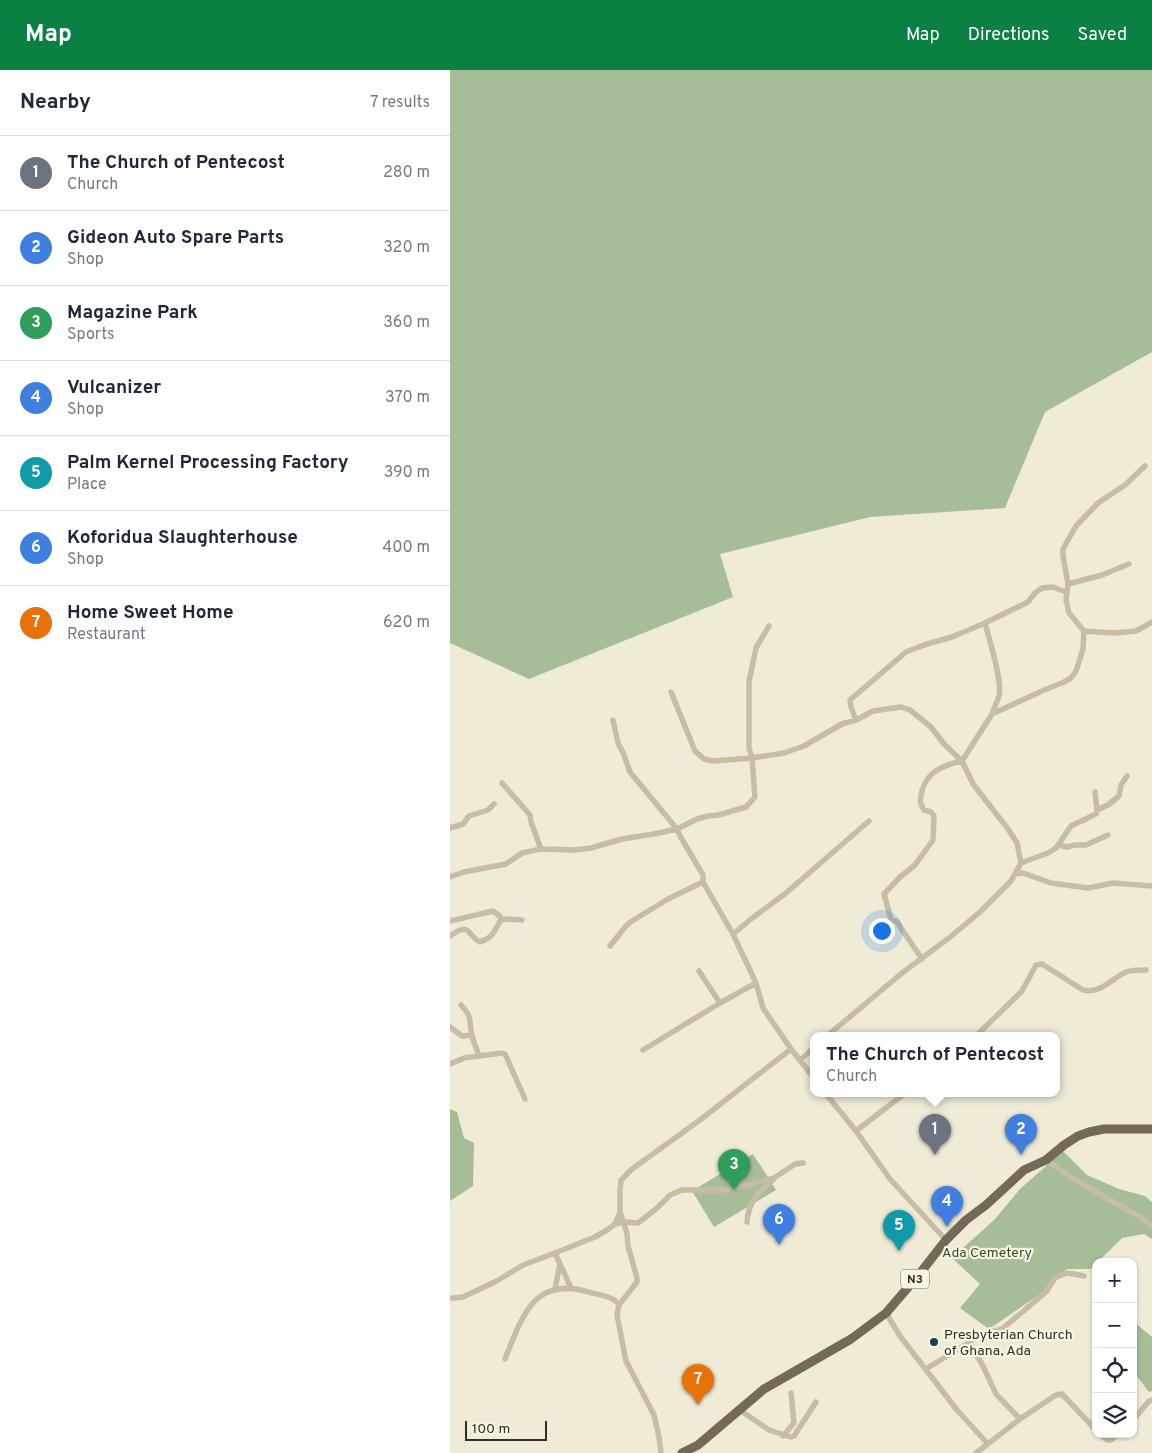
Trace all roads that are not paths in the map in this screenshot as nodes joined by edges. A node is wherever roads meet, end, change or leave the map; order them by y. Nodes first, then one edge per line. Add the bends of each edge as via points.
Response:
1 (1145, 466) dead end
2 (1129, 564) dead end
3 (1068, 584) junction
4 (1066, 592) junction
5 (1152, 622) edge
6 (985, 623) junction
7 (769, 626) dead end
8 (1084, 631) junction
9 (671, 692) dead end
10 (992, 714) junction
11 (613, 720) dead end
12 (856, 720) junction
13 (752, 758) junction
14 (962, 761) junction
15 (1127, 776) dead end
16 (502, 782) dead end
17 (1095, 792) dead end
18 (494, 804) dead end
19 (1097, 810) junction
20 (869, 822) dead end
21 (450, 828) edge
22 (677, 829) junction
23 (1108, 835) dead end
24 (1059, 844) junction
25 (541, 849) junction
26 (1022, 863) junction
27 (1016, 874) junction
28 (450, 877) edge
29 (702, 882) junction
30 (1152, 886) edge
31 (501, 920) junction
32 (522, 920) dead end
33 (450, 921) edge
34 (733, 934) junction
35 (450, 936) edge
36 (610, 946) dead end
37 (922, 959) junction
38 (1146, 970) dead end
39 (699, 971) dead end
40 (756, 983) junction
41 (720, 1003) junction
42 (461, 1005) dead end
43 (450, 1028) edge
44 (832, 1032) edge
45 (980, 1032) edge
46 (472, 1035) junction
47 (791, 1049) junction
48 (643, 1050) dead end
49 (810, 1051) edge
50 (479, 1056) junction
51 (800, 1060) junction
52 (450, 1064) edge
53 (810, 1073) edge
54 (828, 1097) edge
55 (900, 1097) edge
56 (525, 1099) dead end
57 (1152, 1129) edge
58 (856, 1131) junction
59 (1046, 1160) junction
60 (803, 1163) dead end
61 (774, 1178) junction
62 (620, 1212) junction
63 (624, 1222) junction
64 (747, 1222) dead end
65 (615, 1224) junction
66 (1152, 1226) edge
67 (946, 1240) junction
68 (556, 1254) junction
69 (560, 1264) junction
70 (1084, 1276) dead end
71 (571, 1288) junction
72 (555, 1289) junction
73 (450, 1298) edge
74 (619, 1305) junction
75 (886, 1313) junction
76 (969, 1342) junction
77 (505, 1359) dead end
78 (926, 1369) junction
79 (791, 1393) dead end
80 (1152, 1400) edge
81 (816, 1402) dead end
82 (740, 1410) junction
83 (1137, 1415) edge
84 (1020, 1419) junction
85 (1092, 1426) edge
86 (783, 1436) junction
87 (987, 1443) junction
88 (661, 1453) edge
89 (682, 1453) edge
90 (976, 1453) edge

1 - 3 street via 1125,485 1098,503 1072,532 1062,556
2 - 3 street
3 - 4 street
4 - 6 street via 1054,587 1042,588 1028,602
4 - 8 street via 1069,613
5 - 8 street via 1136,631
6 - 10 street via 1000,689
6 - 12 street via 906,652 850,700
7 - 13 street via 756,648 749,682 749,748
8 - 10 street via 1080,663 1070,678
9 - 13 street via 694,751 713,761
10 - 14 street
11 - 22 street via 630,772
12 - 13 street via 842,724 804,746
12 - 14 street via 873,711 906,708 931,727
13 - 22 street via 755,797 746,807 697,819
14 - 26 street via 973,784 1017,843
14 - 37 street via 936,770 924,785 920,799 924,810 934,816 933,840 915,864 884,894 891,919 897,922
15 - 19 street via 1119,796
16 - 25 street via 530,816
17 - 19 street
18 - 21 street via 488,810 469,816 463,824
19 - 24 street via 1092,817 1071,826
20 - 34 street
22 - 25 street via 591,848
22 - 29 street via 703,875
23 - 24 street via 1086,845 1064,847
24 - 26 street via 1048,853
25 - 28 street via 522,853 506,864
26 - 27 street
27 - 30 street via 1024,873 1051,883 1088,888 1112,883
27 - 37 street via 980,912
29 - 34 street
29 - 36 street via 632,921
31 - 32 street
31 - 33 street via 493,911
31 - 35 street via 494,933 480,942 464,929
34 - 40 street
37 - 44 street
38 - 45 street via 1127,971 1090,992 1038,964 1022,991
39 - 41 street
40 - 41 street
40 - 47 street via 763,1008
41 - 48 street
42 - 46 street via 471,1019
43 - 46 street via 462,1036
46 - 50 street
47 - 51 street
47 - 62 street via 632,1169 621,1180
49 - 51 street
50 - 52 street
50 - 56 street via 502,1052
51 - 53 street
54 - 58 street
55 - 58 street
57 - 59 main road, N3 via 1089,1132 1064,1145
58 - 67 street via 890,1179
59 - 66 street
59 - 67 main road, N3 via 1024,1170
60 - 61 street via 795,1164
61 - 63 street via 726,1190 682,1190 670,1195 638,1223
61 - 64 street via 758,1192 747,1212
62 - 63 street
62 - 65 street
63 - 65 street
63 - 74 street via 637,1282
65 - 68 street via 595,1237
67 - 75 main road, N3
68 - 69 street
68 - 73 street via 523,1264 463,1297
69 - 71 street
69 - 72 street
70 - 76 street via 1068,1273 1055,1278 1046,1292 1002,1329
71 - 72 street
71 - 74 street via 609,1298
72 - 77 street via 539,1296 524,1314
74 - 88 street via 617,1314 626,1361 654,1415
75 - 78 street
75 - 82 main road, N3 via 852,1339 764,1389
76 - 78 street
76 - 84 street via 996,1394
78 - 87 street
79 - 86 street via 794,1424
80 - 83 street
81 - 86 street via 794,1436
82 - 86 street
82 - 89 main road, N3 via 698,1445
84 - 85 street via 1062,1394
84 - 87 street
87 - 90 street

